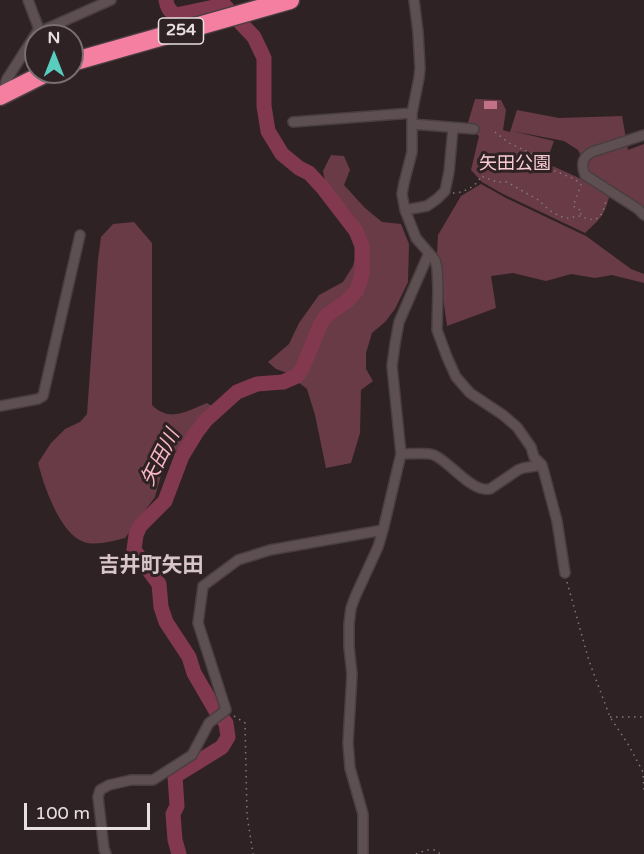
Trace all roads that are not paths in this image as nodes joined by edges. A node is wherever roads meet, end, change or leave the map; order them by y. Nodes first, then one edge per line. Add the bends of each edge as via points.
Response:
1 (28, 0) edge
2 (111, 0) edge
3 (291, 0) edge
4 (414, 0) edge
5 (38, 24) edge
6 (57, 24) edge
7 (24, 53) edge
8 (84, 59) edge
9 (25, 84) edge
10 (3, 95) edge
11 (412, 113) junction
12 (293, 122) dead end
13 (412, 124) junction
14 (453, 128) junction
15 (474, 129) dead end
16 (644, 135) edge
17 (405, 210) junction
18 (644, 215) edge
19 (80, 236) dead end
20 (429, 253) junction
21 (0, 406) edge
22 (401, 454) junction
23 (542, 465) junction
24 (383, 530) junction
25 (565, 573) road end
26 (106, 854) edge
27 (363, 854) edge

1 - 5 street
2 - 6 street
3 - 8 highway, 254
4 - 11 street via 420,68
7 - 10 street via 7,79
9 - 10 highway
11 - 12 street
11 - 13 street
13 - 14 street
13 - 17 street via 412,153 402,194
14 - 15 street
14 - 17 street via 445,190 427,206
16 - 18 street via 601,148 586,155 582,163 585,175
17 - 20 street via 416,238
19 - 21 street via 44,396
20 - 22 street via 399,322 395,344 392,366
20 - 23 street via 437,268 437,330 456,377 470,393 517,428
22 - 23 street via 433,454 484,490 518,470
22 - 24 street
23 - 25 street
24 - 26 street via 270,550 238,560 203,586 198,623 226,710 210,723 192,755 153,780 131,780 100,789
24 - 27 street via 351,608 349,624 352,674 348,743 350,768 363,814

